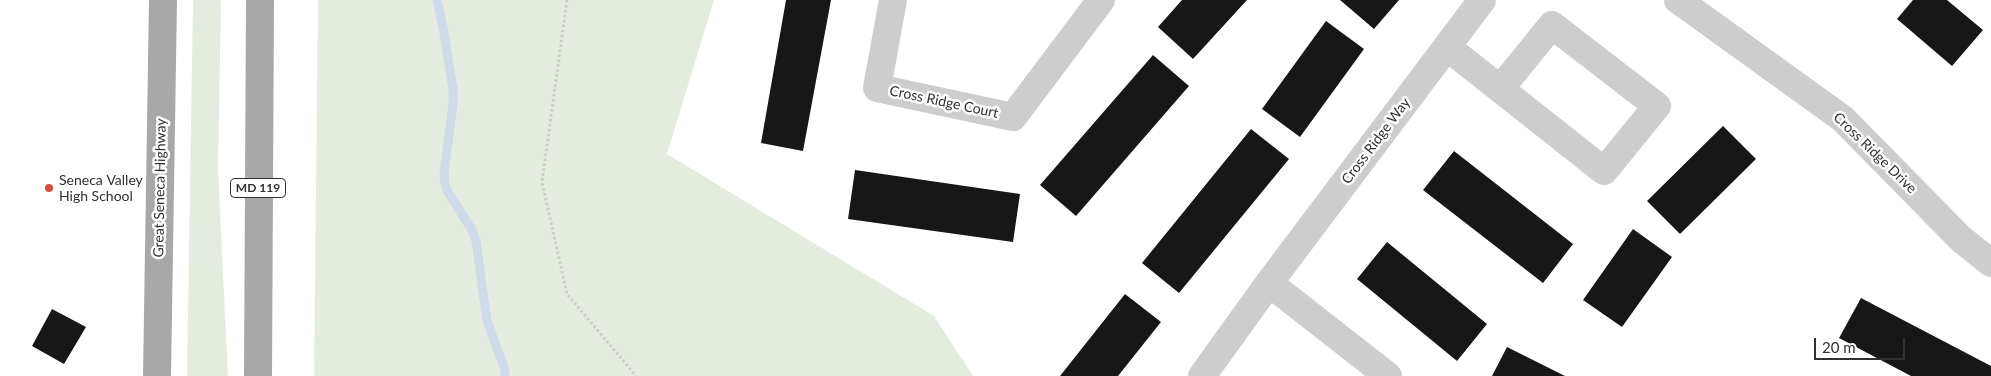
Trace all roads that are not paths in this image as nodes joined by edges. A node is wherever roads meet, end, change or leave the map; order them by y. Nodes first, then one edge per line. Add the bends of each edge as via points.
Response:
1 (163, 0) edge
2 (260, 0) edge
3 (893, 0) edge
4 (1100, 0) edge
5 (1482, 0) edge
6 (1678, 0) edge
7 (1447, 47) junction
8 (1500, 89) junction
9 (1991, 263) edge
10 (1270, 283) junction
11 (157, 376) edge
12 (258, 376) edge
13 (1202, 376) edge
14 (1388, 376) edge

1 - 11 main road, Great Seneca Highway
2 - 12 main road, MD 119
3 - 4 street, Cross Ridge Court via 877,88 1014,117
5 - 7 street, Cross Ridge Way
6 - 9 street, Cross Ridge Drive via 1843,119 1961,239
7 - 8 street
7 - 10 street, Cross Ridge Way
8 - 8 street via 1604,171 1657,106 1552,25
10 - 13 street, Cross Ridge Way
10 - 14 street

